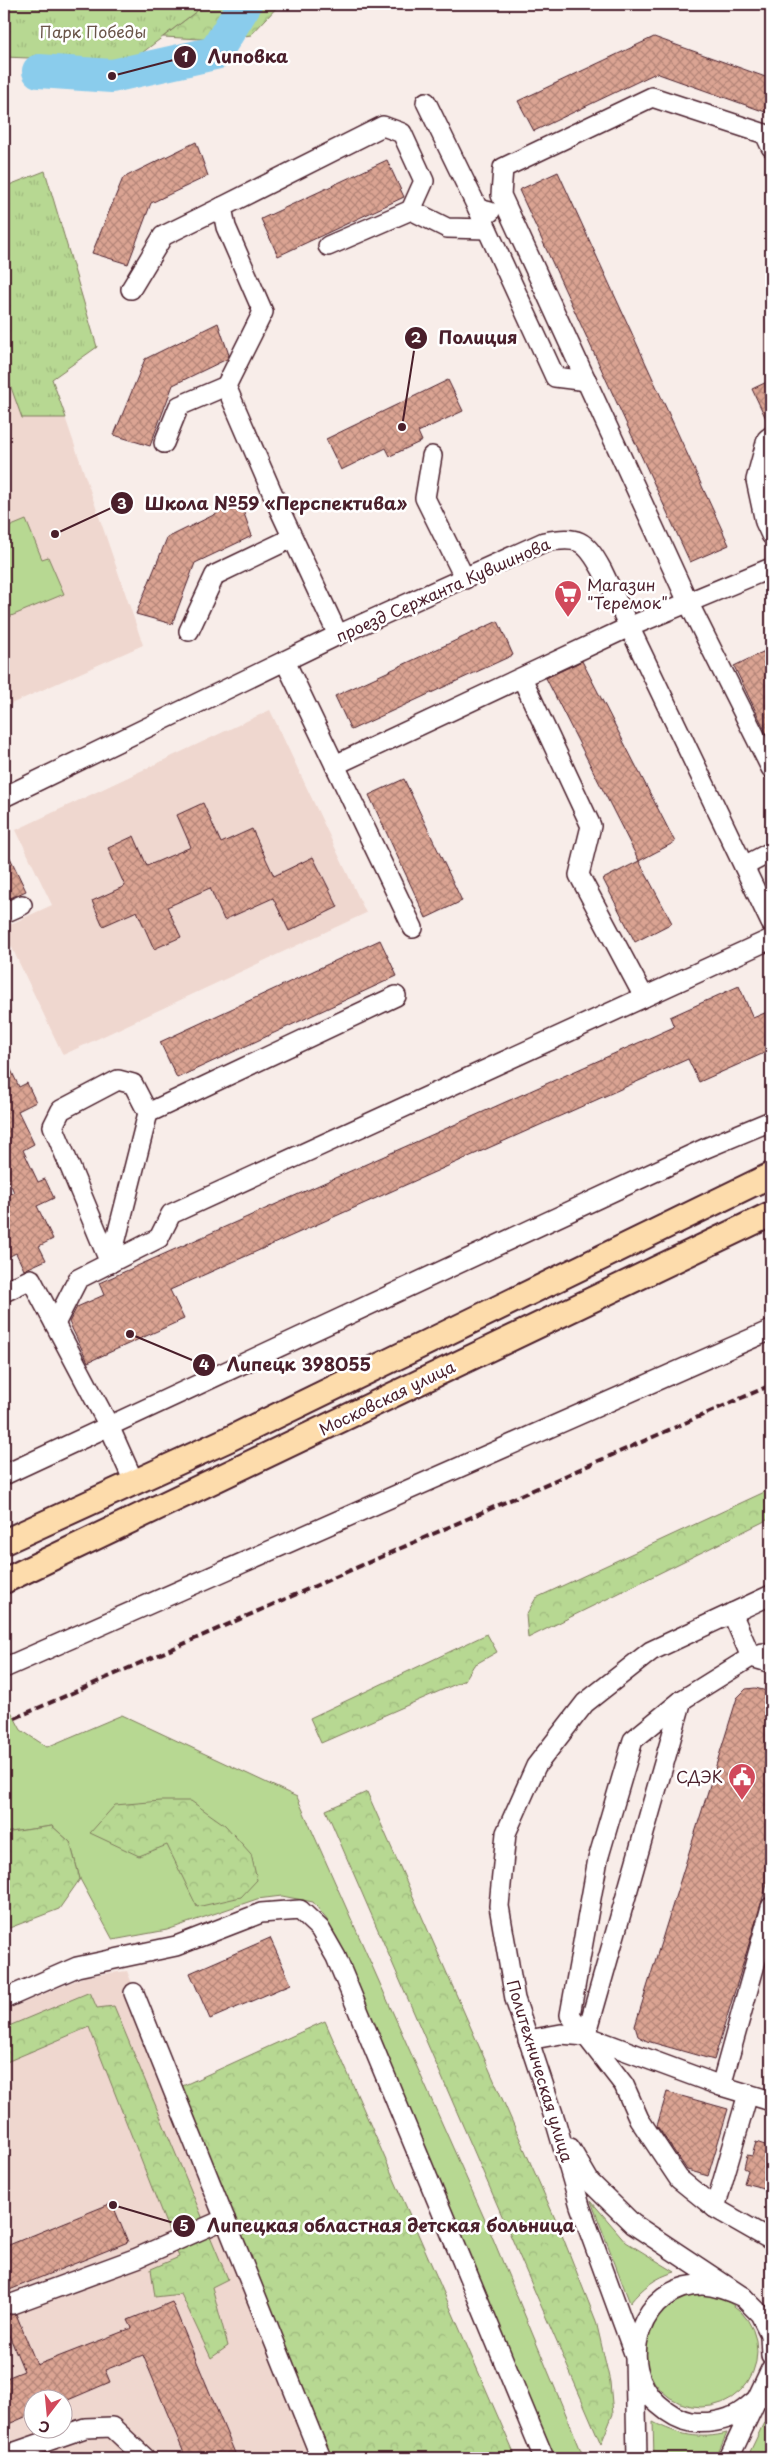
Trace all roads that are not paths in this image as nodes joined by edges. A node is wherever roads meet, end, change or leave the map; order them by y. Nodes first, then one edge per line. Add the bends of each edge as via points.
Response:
1 (426, 102) dead end
2 (771, 147) edge
3 (222, 207) junction
4 (478, 209) junction
5 (411, 210) junction
6 (511, 216) junction
7 (487, 229) junction
8 (328, 246) dead end
9 (131, 289) dead end
10 (587, 381) junction
11 (226, 386) junction
12 (771, 436) edge
13 (164, 443) dead end
14 (432, 456) dead end
15 (771, 535) edge
16 (292, 538) junction
17 (771, 568) edge
18 (465, 579) junction
19 (688, 602) junction
20 (629, 627) junction
21 (189, 630) dead end
22 (338, 635) junction
23 (285, 661) junction
24 (522, 678) junction
25 (335, 765) junction
26 (771, 768) edge
27 (4, 797) edge
28 (771, 852) edge
29 (744, 866) junction
30 (22, 904) dead end
31 (4, 913) edge
32 (771, 922) edge
33 (413, 928) dead end
34 (771, 939) edge
35 (396, 996) dead end
36 (644, 997) junction
37 (148, 1113) junction
38 (771, 1121) edge
39 (771, 1175) edge
40 (771, 1214) edge
41 (110, 1263) junction
42 (4, 1292) edge
43 (55, 1324) junction
44 (771, 1330) edge
45 (109, 1426) junction
46 (4, 1474) edge
47 (134, 1482) junction
48 (4, 1542) edge
49 (4, 1582) edge
50 (771, 1595) edge
51 (732, 1614) junction
52 (771, 1650) edge
53 (751, 1657) junction
54 (771, 1663) edge
55 (4, 1668) edge
56 (682, 1700) junction
57 (771, 1907) edge
58 (134, 1993) dead end
59 (4, 1998) edge
60 (586, 2036) junction
61 (528, 2040) junction
62 (721, 2086) junction
63 (748, 2094) junction
64 (771, 2101) edge
65 (556, 2123) junction
66 (715, 2208) junction
67 (225, 2219) junction
68 (771, 2240) edge
69 (743, 2297) junction
70 (12, 2304) dead end
71 (771, 2336) edge
72 (771, 2355) edge
73 (635, 2356) junction
74 (771, 2369) edge
75 (765, 2396) edge
76 (4, 2456) edge
77 (145, 2458) edge
78 (320, 2458) edge
79 (544, 2458) edge
80 (637, 2458) edge
81 (729, 2458) edge

1 - 4 street
2 - 6 street via 765,134 652,97 504,168 501,195
3 - 5 street via 383,126 402,133 424,181
3 - 9 street via 163,236
3 - 11 street via 226,227 263,312
4 - 6 street
4 - 7 street
5 - 7 street via 447,228
5 - 8 street
6 - 10 street
7 - 10 street via 555,377
10 - 19 street
11 - 13 street via 180,406
11 - 16 street
12 - 15 street via 767,439 756,480 764,522
14 - 18 street via 425,498
16 - 21 street via 215,575
16 - 22 street
17 - 19 street
18 - 20 street, проезд Сержанта Кувшинова via 544,542 570,538 591,550
18 - 22 street, проезд Сержанта Кувшинова
19 - 20 street
19 - 26 street
20 - 24 street
20 - 29 street, проезд Сержанта Кувшинова
22 - 23 street, проезд Сержанта Кувшинова
23 - 25 street
23 - 27 street, проезд Сержанта Кувшинова
24 - 25 street
24 - 36 street via 591,826 579,874
25 - 33 street
28 - 29 street
29 - 32 street, проезд Сержанта Кувшинова
30 - 31 street
34 - 36 street
35 - 37 street
36 - 41 street via 171,1214 159,1238
37 - 41 street
37 - 41 street via 133,1084 118,1080 61,1110 53,1126
38 - 45 street via 706,1148
39 - 47 main road, Московская улица via 229,1440
40 - 49 main road, Московская улица
41 - 43 street via 78,1280
42 - 43 street via 30,1278
43 - 45 street
44 - 55 street
45 - 46 street
45 - 47 street
47 - 48 main road, Московская улица
50 - 51 street, Политехническая улица
51 - 53 street
51 - 61 street, Политехническая улица via 651,1651 629,1668 585,1703 536,1766 506,1833 499,1906 514,1999
52 - 53 street
53 - 54 street
53 - 56 street
56 - 60 street
56 - 60 street via 633,1740 598,1858 570,2015
57 - 62 street
58 - 67 street
59 - 79 street via 77,1967 176,1946 261,1913 300,1910 320,1929 336,1957
60 - 61 street via 561,2034
60 - 62 street
60 - 66 street via 624,2085 639,2119 679,2179
61 - 65 street, Политехническая улица
62 - 63 street
63 - 64 street
63 - 66 street
65 - 69 street via 590,2182 633,2224
65 - 73 street, Политехническая улица via 580,2206
66 - 68 street
67 - 70 street via 137,2258
67 - 78 street
69 - 71 street via 760,2314
69 - 73 street via 723,2288 702,2285 681,2289 662,2300 647,2315 638,2335
71 - 72 street
73 - 75 street via 639,2377 649,2396 668,2412 691,2422 716,2422 739,2414
73 - 80 street, Политехническая улица
74 - 75 street
75 - 81 street
76 - 77 street via 85,2428 112,2427

